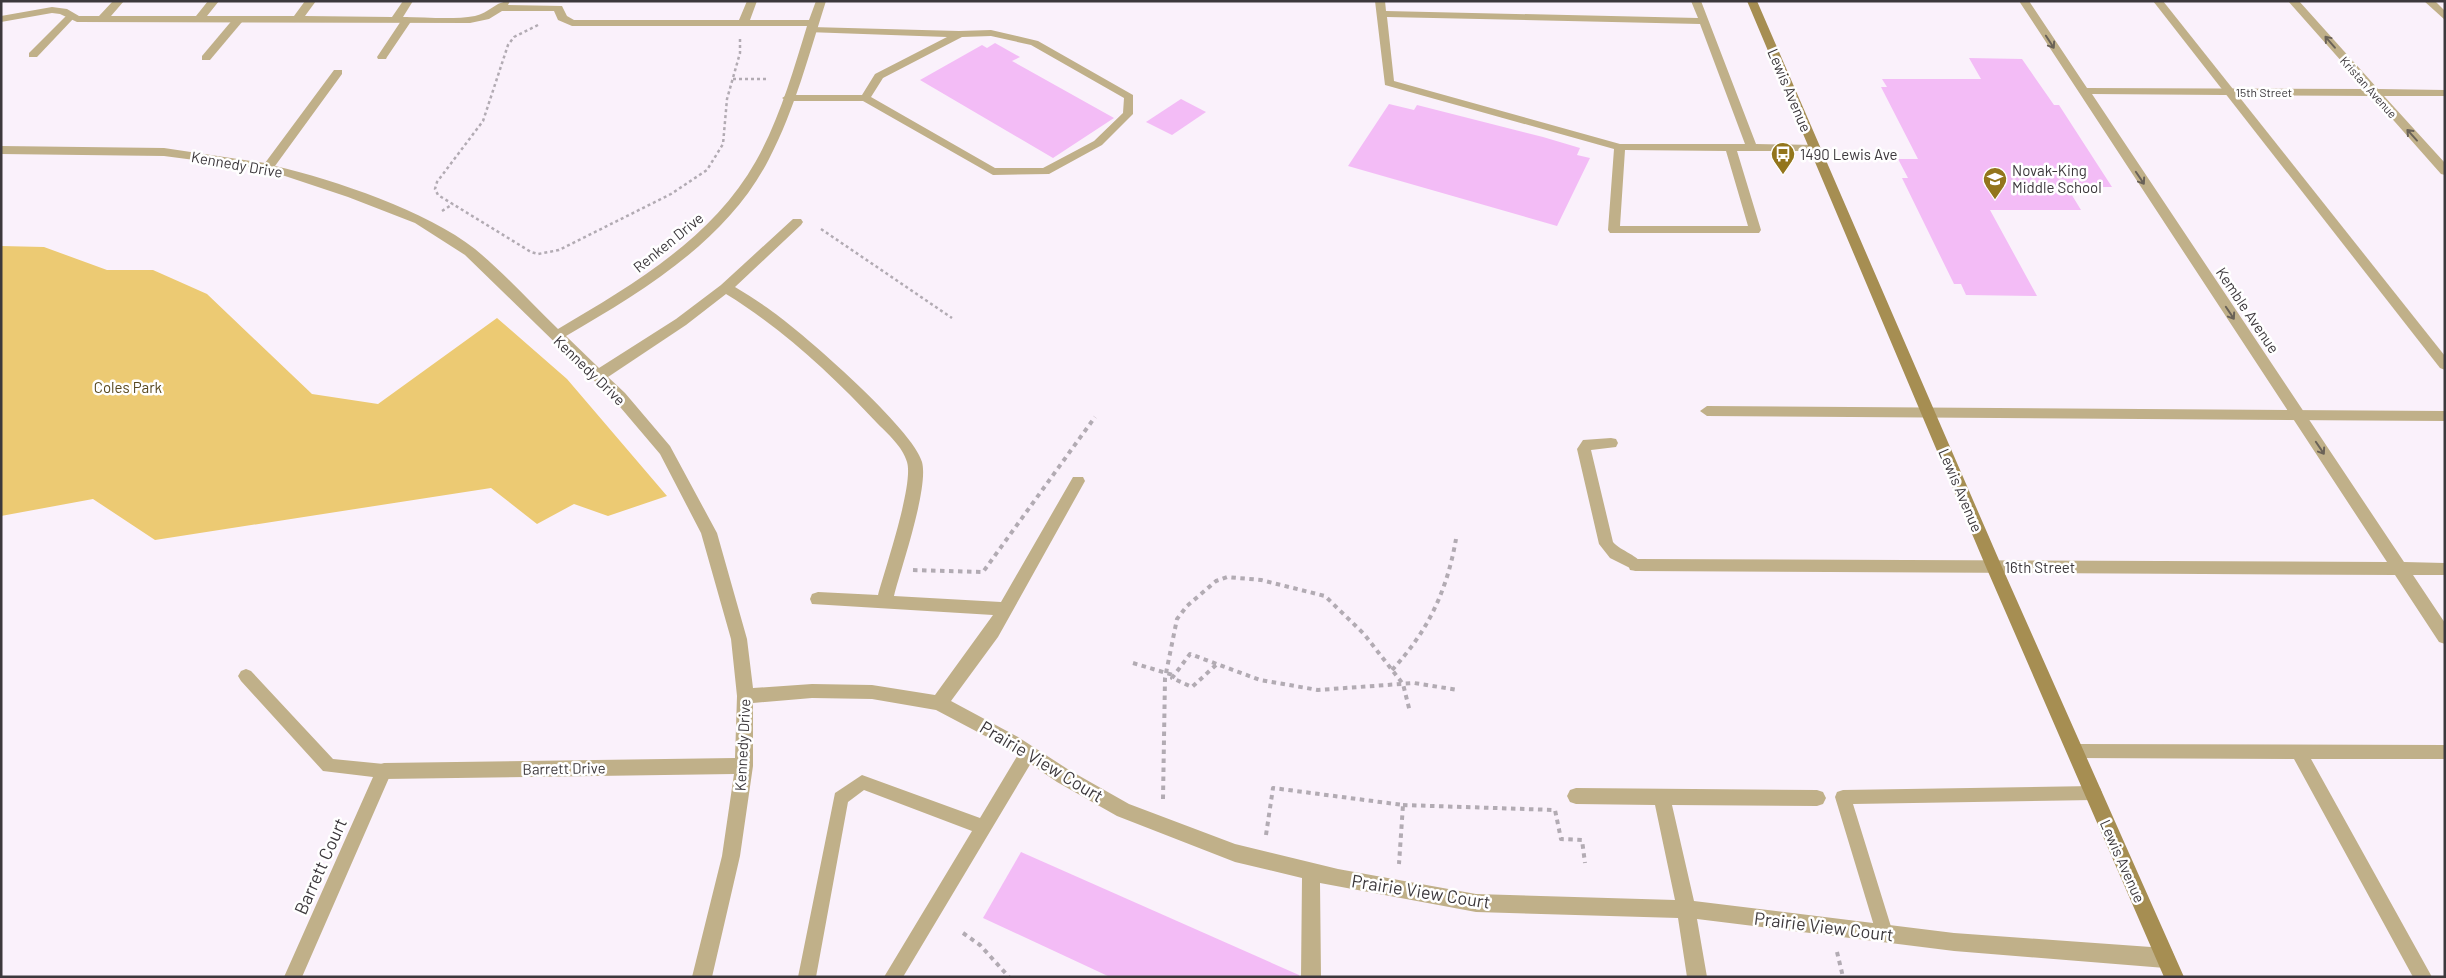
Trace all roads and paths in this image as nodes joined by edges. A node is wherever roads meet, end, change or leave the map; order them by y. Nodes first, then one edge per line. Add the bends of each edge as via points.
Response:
1 (119, 1) edge
2 (214, 1) edge
3 (311, 1) edge
4 (408, 1) edge
5 (752, 1) edge
6 (820, 1) edge
7 (1380, 1) edge
8 (1696, 1) edge
9 (1752, 1) edge
10 (2024, 1) edge
11 (2158, 1) edge
12 (2294, 1) edge
13 (2429, 1) edge
14 (503, 5) edge
15 (560, 5) edge
16 (1382, 14) junction
17 (2445, 17) edge
18 (70, 18) junction
19 (1, 19) edge
20 (102, 19) junction
21 (198, 20) junction
22 (238, 20) junction
23 (297, 20) junction
24 (396, 20) junction
25 (408, 20) junction
26 (1704, 21) junction
27 (744, 23) junction
28 (540, 24) dead end
29 (812, 26) junction
30 (960, 34) junction
31 (739, 36) dead end
32 (33, 56) dead end
33 (382, 57) dead end
34 (206, 58) dead end
35 (338, 72) dead end
36 (733, 79) junction
37 (767, 79) dead end
38 (2083, 91) junction
39 (2231, 92) junction
40 (2373, 92) junction
41 (2445, 93) edge
42 (787, 98) junction
43 (865, 98) junction
44 (1620, 147) junction
45 (1730, 147) junction
46 (1752, 148) junction
47 (1814, 148) junction
48 (1, 150) edge
49 (268, 167) junction
50 (2445, 172) edge
51 (453, 204) junction
52 (442, 211) dead end
53 (797, 222) dead end
54 (822, 229) dead end
55 (726, 288) junction
56 (952, 318) dead end
57 (556, 336) junction
58 (2445, 365) edge
59 (598, 376) junction
60 (1707, 411) dead end
61 (1928, 413) junction
62 (2298, 415) junction
63 (2445, 416) edge
64 (1611, 443) dead end
65 (1078, 481) dead end
66 (1456, 539) dead end
67 (1636, 565) joint
68 (1994, 566) junction
69 (2399, 568) junction
70 (2445, 569) edge
71 (818, 599) dead end
72 (884, 602) junction
73 (1006, 609) junction
74 (2445, 637) edge
75 (1133, 663) dead end
76 (1216, 665) junction
77 (1392, 670) junction
78 (1166, 673) junction
79 (1174, 675) junction
80 (246, 676) dead end
81 (1403, 684) junction
82 (1458, 690) dead end
83 (745, 696) junction
84 (939, 703) junction
85 (1410, 712) dead end
86 (2075, 751) junction
87 (2299, 752) junction
88 (2445, 752) edge
89 (1028, 753) junction
90 (744, 766) junction
91 (384, 771) junction
92 (2094, 794) junction
93 (1576, 796) dead end
94 (1662, 798) junction
95 (1817, 798) dead end
96 (1163, 799) dead end
97 (1403, 805) junction
98 (983, 827) junction
99 (1266, 835) dead end
100 (1585, 863) dead end
101 (1399, 864) dead end
102 (1311, 872) junction
103 (1686, 909) junction
104 (963, 933) dead end
105 (1884, 933) junction
106 (1838, 952) dead end
107 (2165, 958) junction
108 (294, 977) edge
109 (702, 977) edge
110 (807, 977) edge
111 (893, 977) edge
112 (1009, 977) edge
113 (1311, 977) edge
114 (1697, 977) edge
115 (1843, 977) edge
116 (2174, 977) edge
117 (2423, 977) edge

1 - 20 street
2 - 21 street
3 - 23 street
4 - 24 street
5 - 27 street
6 - 29 street, Renken Drive
7 - 16 lane
8 - 26 lane
9 - 47 main road, Lewis Avenue
10 -> 38 street, Kemble Avenue
11 - 39 lane
40 -> 12 street, Kristan Avenue
13 - 17 lane
14 - 15 street
14 - 25 street via 483,18
15 - 27 street via 562,18 572,23
16 - 26 lane
16 - 44 lane via 1389,83
18 - 19 street via 63,11 52,10
18 - 20 street
18 - 32 lane
20 - 21 street
21 - 22 street
22 - 23 street
22 - 34 lane
23 - 24 street
24 - 25 street
25 - 33 lane
26 - 46 lane
27 - 29 street
28 - 51 path via 523,31 508,45 483,121 437,182 435,189 438,195
29 - 30 lane
29 - 42 street, Renken Drive
30 - 43 lane via 879,76
30 - 43 lane via 991,33 1034,42 1129,97 1128,114 1098,144 1045,172 993,171
31 - 36 path via 740,53
35 - 49 street
36 - 37 path
36 - 51 path via 727,99 723,144 707,170 671,194 559,250 531,252
38 - 39 street, 15th Street
38 -> 62 street, Kemble Avenue
39 - 40 street, 15th Street
39 - 58 lane
40 - 41 street, 15th Street
50 -> 40 street, Kristan Avenue
42 - 43 lane
42 - 57 street, Renken Drive via 753,177 724,216 692,246 642,284
44 - 45 lane
44 - 45 lane via 1614,230 1756,230
45 - 46 lane
46 - 47 lane
47 - 61 main road, Lewis Avenue
48 - 49 street, Kennedy Drive via 164,152
49 - 57 street, Kennedy Drive via 419,220 470,252
51 - 52 path
53 - 55 street
54 - 56 path
55 - 59 street via 681,322
55 - 72 street via 773,318 824,364 894,431 915,462 915,483
57 - 59 street, Kennedy Drive
59 - 83 street, Kennedy Drive via 665,450 709,533 738,639
60 - 61 lane
61 - 62 lane
61 - 68 main road, Lewis Avenue
62 - 63 lane
62 -> 69 street, Kemble Avenue
64 - 67 lane via 1588,444 1584,449 1606,544 1615,554
65 - 73 street
66 - 77 path via 1447,586 1427,628
67 - 68 street, 16th Street
68 - 69 street, 16th Street
68 - 86 main road, Lewis Avenue
69 - 70 street, 16th Street
69 - 74 street, Kemble Avenue
71 - 72 street
72 - 73 street
73 - 84 street
75 - 78 path
76 - 79 path via 1190,654
76 - 79 path via 1192,687 1172,678
76 - 81 path via 1260,680 1318,690
77 - 78 path via 1364,634 1325,596 1240,577 1216,581 1186,606 1177,619
77 - 81 path
78 - 79 path
78 - 96 path
80 - 91 lane via 329,766
81 - 82 path
81 - 85 path
83 - 84 street, Prairie View Court via 812,691 872,692
83 - 90 street, Kennedy Drive
84 - 89 street, Prairie View Court
86 - 87 lane
86 - 92 main road, Lewis Avenue
87 - 88 lane
87 - 117 lane
89 - 98 lane
89 - 102 street, Prairie View Court via 1123,810 1235,853
90 - 91 street, Barrett Drive
90 - 109 street, Kennedy Drive via 731,856
91 - 108 lane, Barrett Court
92 - 105 lane via 1842,797
92 - 107 main road, Lewis Avenue
93 - 94 street
94 - 95 street
94 - 103 street
97 - 99 path via 1274,788
97 - 100 path via 1555,810 1561,839 1582,840
97 - 101 path
98 - 110 lane via 862,782 841,798
98 - 111 lane
102 - 103 street, Prairie View Court via 1476,903
102 - 113 street
103 - 105 street, Prairie View Court
103 - 114 street
104 - 112 path via 980,945
105 - 107 street, Prairie View Court via 1954,942
106 - 115 path
107 - 116 main road, Lewis Avenue

